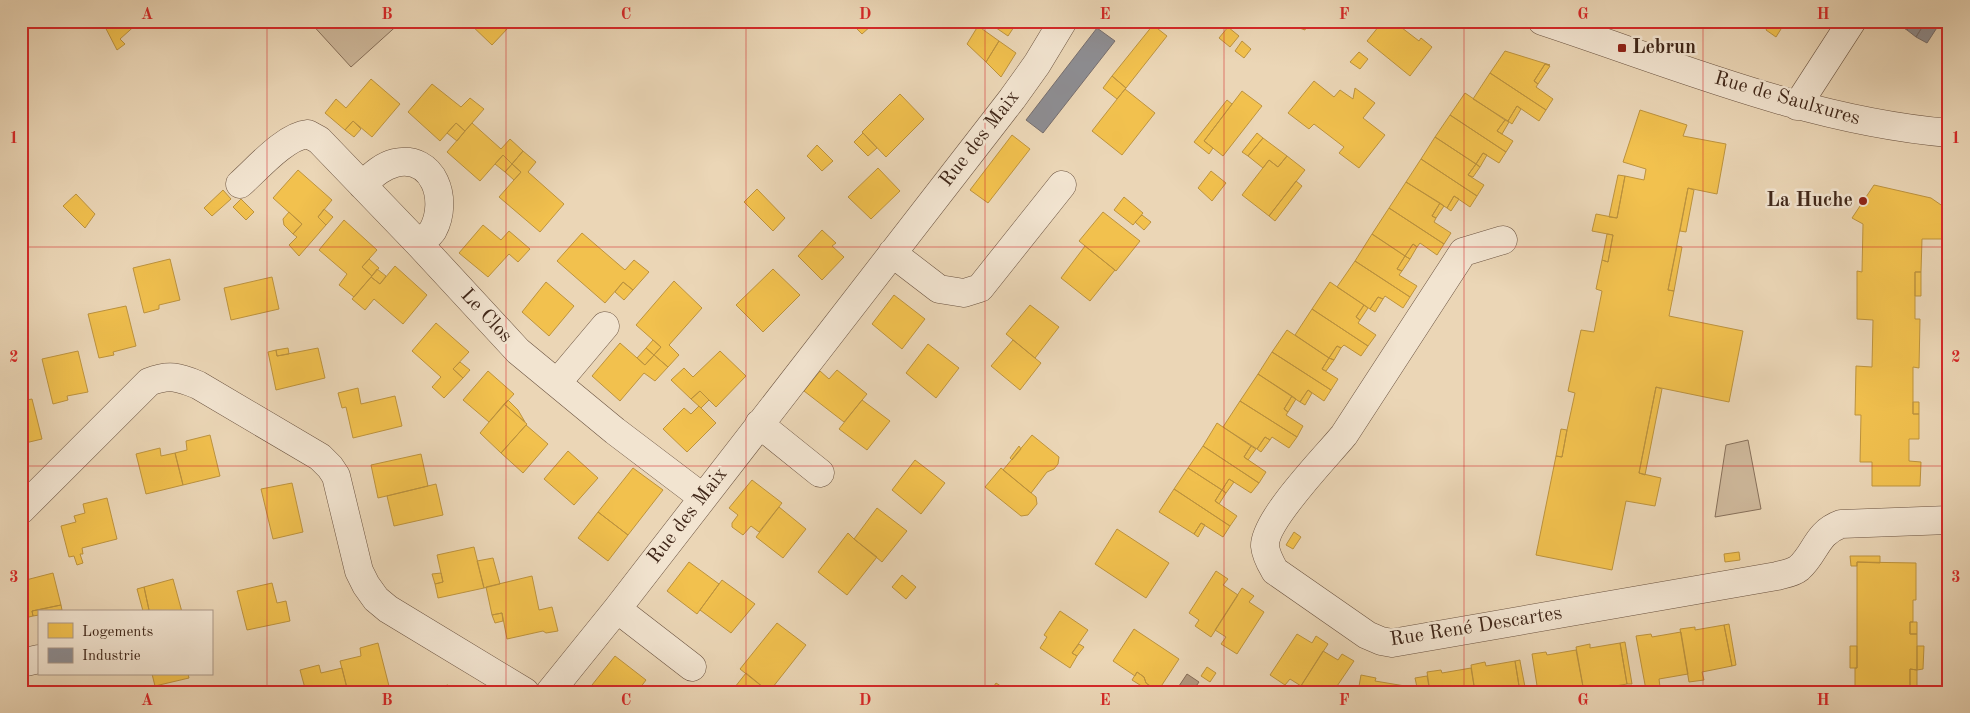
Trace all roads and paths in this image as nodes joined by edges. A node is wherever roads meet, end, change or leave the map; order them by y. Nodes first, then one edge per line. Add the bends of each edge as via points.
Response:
1 (1063, 21) edge
2 (1542, 21) edge
3 (1852, 21) edge
4 (1797, 106) junction
5 (1949, 134) edge
6 (240, 184) dead end
7 (362, 185) junction
8 (1062, 185) dead end
9 (1503, 240) dead end
10 (419, 244) junction
11 (892, 253) junction
12 (605, 326) dead end
13 (557, 383) junction
14 (759, 424) junction
15 (820, 473) dead end
16 (702, 497) junction
17 (21, 510) edge
18 (1949, 520) edge
19 (617, 609) junction
20 (38, 659) edge
21 (21, 663) edge
22 (692, 667) dead end
23 (525, 692) edge
24 (550, 692) edge

1 - 11 street, Rue des Maix via 1012,99
2 - 4 street, Rue de Saulxures
3 - 4 street
4 - 5 street, Rue de Saulxures via 1909,130
6 - 7 street, Le Clos via 281,147 308,134 319,140
7 - 10 street, Le Clos
7 - 10 street via 381,169 409,161 432,178 440,193 439,210 432,230
8 - 11 street via 980,288 964,293 939,289
9 - 18 street, Rue René Descartes via 1463,252 1344,434 1301,484 1270,528 1265,546 1275,571 1368,636 1392,643 1777,576 1799,568 1823,534 1841,524
10 - 13 street, Le Clos via 518,351
11 - 14 street, Rue des Maix
12 - 13 street
13 - 16 street, Le Clos via 614,431
14 - 15 street
14 - 16 street, Rue des Maix
16 - 19 street, Rue des Maix
17 - 23 street via 150,382 161,377 182,378 223,399 330,466 342,495 360,571 376,599
19 - 22 street
19 - 24 street, Rue des Maix
20 - 21 street

